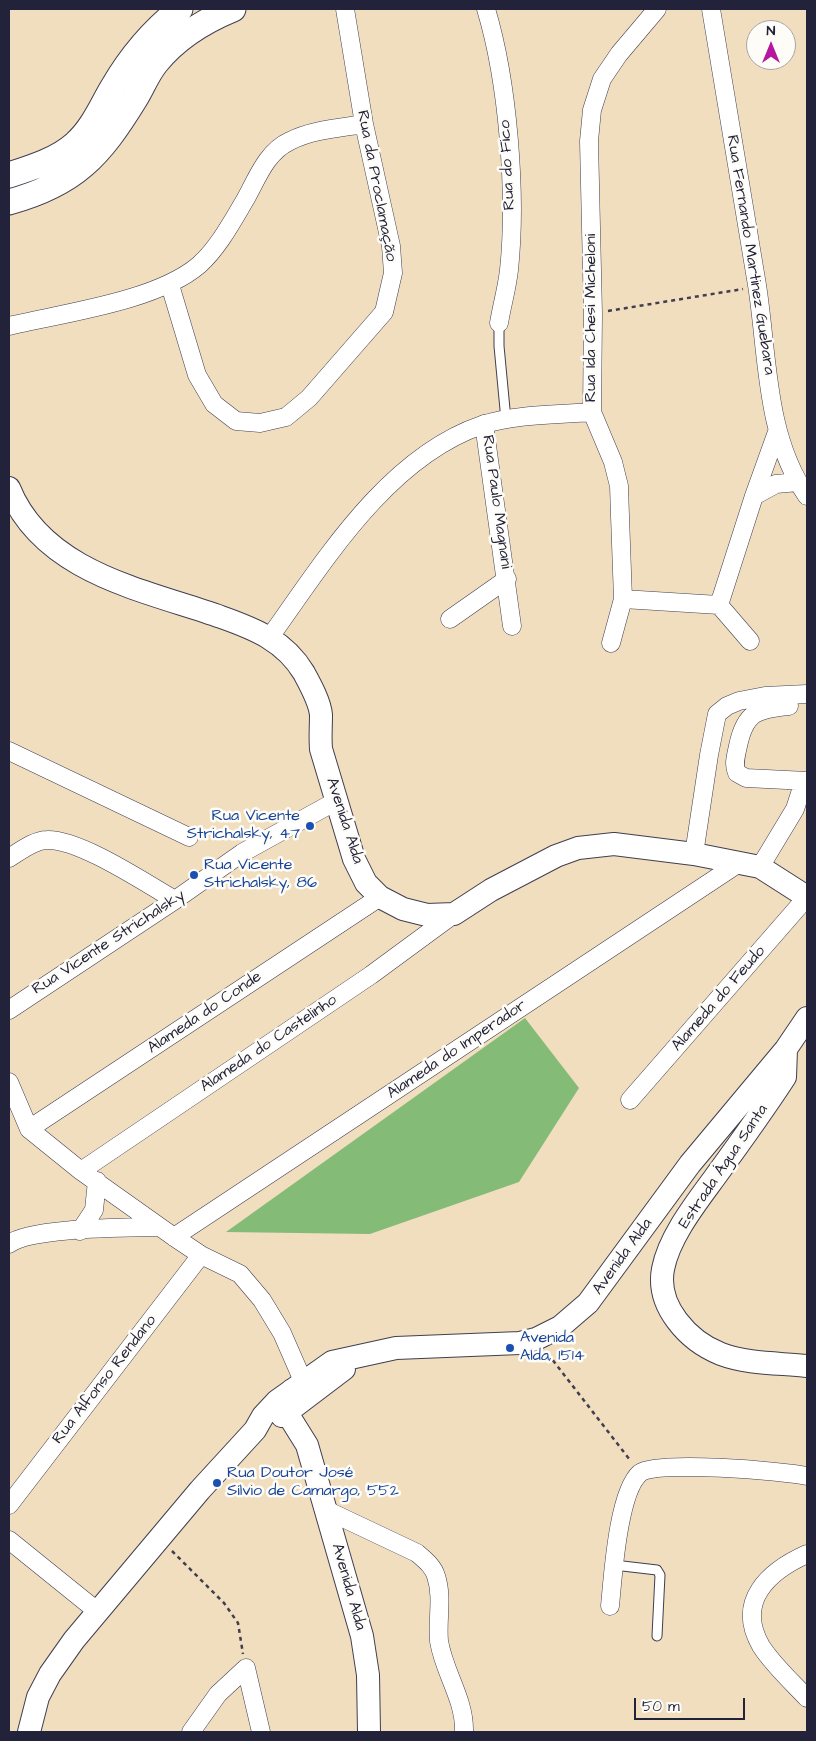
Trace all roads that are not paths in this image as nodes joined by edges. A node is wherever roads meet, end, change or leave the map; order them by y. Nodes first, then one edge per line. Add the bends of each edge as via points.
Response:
1 (180, 9) edge
2 (233, 9) edge
3 (345, 9) edge
4 (486, 9) edge
5 (657, 9) edge
6 (711, 9) edge
7 (364, 124) junction
8 (9, 175) edge
9 (9, 202) edge
10 (170, 285) junction
11 (498, 323) joint
12 (9, 326) edge
13 (592, 412) junction
14 (506, 420) junction
15 (484, 424) junction
16 (777, 432) junction
17 (9, 488) edge
18 (802, 489) edge
19 (754, 496) junction
20 (507, 579) junction
21 (623, 599) junction
22 (719, 605) junction
23 (450, 619) dead end
24 (512, 626) dead end
25 (270, 637) junction
26 (750, 641) dead end
27 (610, 643) dead end
28 (807, 694) edge
29 (807, 705) edge
30 (9, 751) edge
31 (806, 781) edge
32 (338, 800) junction
33 (189, 837) dead end
34 (694, 854) junction
35 (9, 858) edge
36 (750, 865) junction
37 (380, 897) junction
38 (807, 897) edge
39 (176, 900) junction
40 (454, 914) junction
41 (9, 1010) edge
42 (807, 1018) edge
43 (786, 1049) junction
44 (9, 1082) edge
45 (630, 1100) dead end
46 (30, 1130) junction
47 (81, 1171) junction
48 (98, 1181) junction
49 (80, 1231) junction
50 (167, 1232) junction
51 (9, 1244) edge
52 (202, 1255) junction
53 (807, 1366) edge
54 (302, 1389) junction
55 (288, 1413) junction
56 (255, 1430) junction
57 (307, 1445) junction
58 (807, 1476) edge
59 (9, 1505) edge
60 (324, 1509) junction
61 (9, 1540) edge
62 (807, 1554) edge
63 (614, 1564) junction
64 (610, 1606) dead end
65 (98, 1611) junction
66 (657, 1636) dead end
67 (807, 1698) edge
68 (29, 1732) edge
69 (191, 1732) edge
70 (261, 1732) edge
71 (369, 1732) edge
72 (464, 1732) edge

1 - 8 main road via 136,50 95,121 74,145 44,163
2 - 9 main road via 179,39 155,64 112,135 92,159 63,182
3 - 7 street, Rua da Proclamação
4 - 11 street, Rua do Fico via 497,54 509,155 509,269
5 - 13 street, Rua Ida Chesi Micheloni via 602,79 592,110 589,140
6 - 16 street, Rua Fernando Martinez Guebara via 757,286
7 - 10 street via 288,141 257,174 223,236 199,264
7 - 10 street, Rua da Proclamação via 391,246 393,273 390,294 384,312 309,398 286,417 260,423 236,421 214,404 197,375
10 - 12 street via 138,296
11 - 14 lane
13 - 14 street
13 - 21 street, Rua Ida Chesi Micheloni via 613,462 619,486
14 - 15 street
15 - 20 street, Rua Paulo Magnani
15 - 25 street via 461,433 424,457 367,507
16 - 18 street, Rua Fernando Martinez Guebara
16 - 19 street
17 - 25 street, Avenida Alda via 32,527 70,558 122,585 219,616
18 - 19 street via 776,484
19 - 22 street
20 - 23 street, Rua Paulo Magnani
20 - 24 street, Rua Paulo Magnani
21 - 22 street
21 - 27 street, Rua Ida Chesi Micheloni
22 - 26 street
25 - 32 street, Avenida Alda via 297,664 314,694 321,714 322,749
28 - 34 street via 739,701 718,714
29 - 31 street via 767,708 750,715 741,732 734,766 737,773 746,778
30 - 33 street
31 - 36 street via 795,809
32 - 37 street, Avenida Alda via 354,859 366,883
32 - 39 street, Rua Vicente Strichalsky via 242,852
34 - 36 street, Avenida Alda
34 - 40 street, Avenida Alda via 614,844 578,848 535,865
35 - 39 street via 45,839 62,841 85,850
36 - 38 street, Avenida Alda
36 - 50 street, Alameda do Imperador
37 - 40 street, Avenida Alda via 403,910 427,915
37 - 46 street, Alameda do Conde
38 - 45 street, Alameda do Feudo
39 - 41 street, Rua Vicente Strichalsky
40 - 47 street, Alameda do Castelinho via 371,975
42 - 43 street, Avenida Alda
43 - 53 street, Estrada Água Santa via 785,1077 686,1218 663,1269 663,1293 675,1319 696,1340 721,1354
43 - 54 street, Avenida Alda via 690,1164 588,1303 560,1327 536,1339 486,1345 396,1348 332,1362
44 - 46 street
46 - 47 street
47 - 48 street
48 - 49 street via 94,1210
48 - 50 street
49 - 50 street
49 - 51 street via 37,1234 16,1238
50 - 52 street
52 - 54 street via 240,1274 262,1300 282,1333
52 - 59 street, Rua Alfonso Rendano
54 - 55 street, Avenida Alda
54 - 56 street, Avenida Alda via 263,1416
54 - 57 street, Avenida Alda
55 - 56 street, Avenida Alda
55 - 57 street, Avenida Alda
56 - 65 street
57 - 60 street, Avenida Alda
58 - 63 street via 676,1466 640,1473 627,1493
60 - 71 street, Avenida Alda via 362,1636 368,1676
60 - 72 street via 417,1553 430,1564 439,1588 439,1640 459,1696
61 - 65 street
62 - 67 street via 774,1571 760,1587 753,1605 753,1626 761,1646
63 - 64 street
63 - 66 lane via 649,1568 657,1570 660,1575
65 - 68 street via 46,1682 38,1697
69 - 70 street via 218,1694 246,1668

